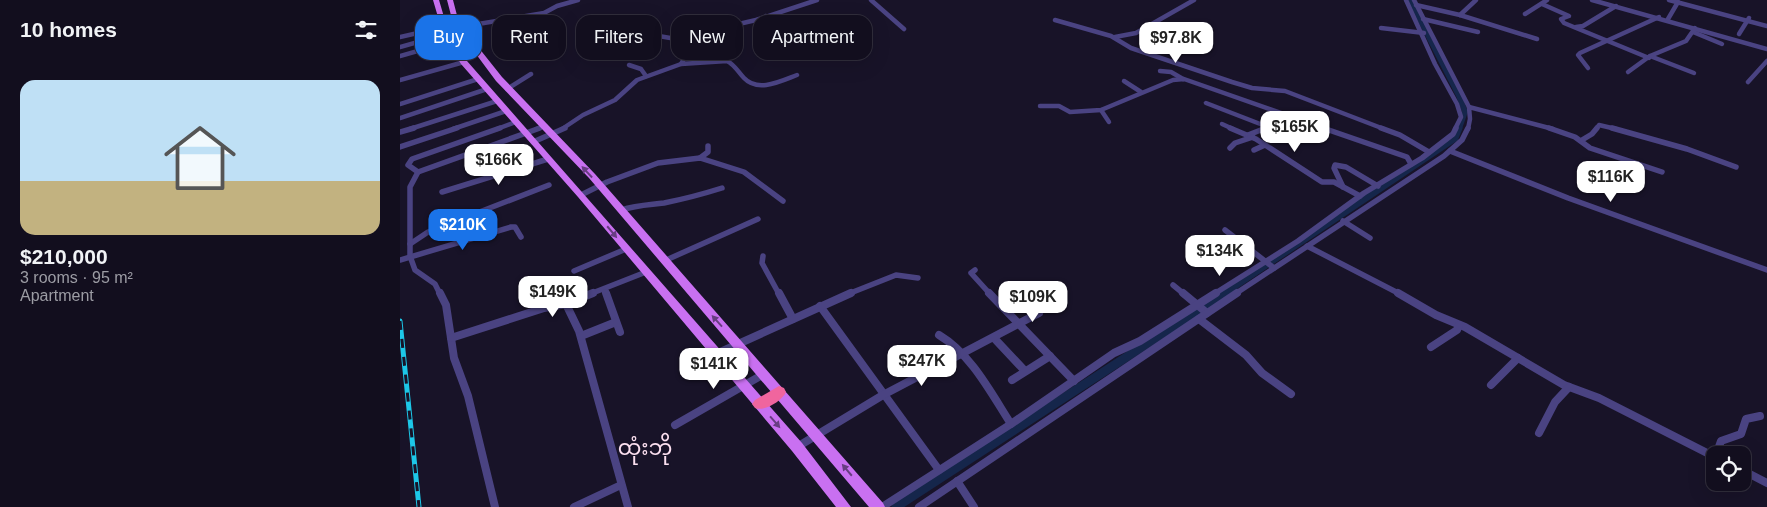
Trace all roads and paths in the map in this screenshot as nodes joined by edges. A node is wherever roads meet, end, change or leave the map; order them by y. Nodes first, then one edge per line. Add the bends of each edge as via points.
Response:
1 (450, 0) edge
2 (578, 0) edge
3 (817, 0) edge
4 (871, 0) edge
5 (1194, 0) edge
6 (1406, 0) edge
7 (1432, 0) edge
8 (1476, 0) edge
9 (1547, 0) edge
10 (1592, 0) edge
11 (1669, 0) edge
12 (436, 1) edge
13 (1678, 2) junction
14 (1685, 2) edge
15 (1415, 3) edge
16 (1542, 4) junction
17 (1616, 6) junction
18 (1429, 7) junction
19 (1525, 14) dead end
20 (440, 15) edge
21 (454, 15) edge
22 (769, 15) edge
23 (1460, 15) junction
24 (1659, 18) junction
25 (1668, 18) junction
26 (1423, 19) junction
27 (1748, 19) junction
28 (1055, 20) dead end
29 (482, 24) edge
30 (1767, 26) edge
31 (1574, 27) junction
32 (1381, 28) dead end
33 (904, 30) dead end
34 (1694, 30) junction
35 (1478, 32) dead end
36 (1426, 33) junction
37 (1738, 34) dead end
38 (415, 36) edge
39 (400, 37) edge
40 (1114, 37) junction
41 (1537, 39) dead end
42 (1607, 41) junction
43 (415, 43) edge
44 (1722, 44) dead end
45 (400, 47) edge
46 (415, 49) edge
47 (1767, 49) edge
48 (400, 56) edge
49 (1649, 57) junction
50 (482, 59) edge
51 (684, 60) edge
52 (464, 62) joint
53 (1767, 62) edge
54 (681, 64) junction
55 (629, 65) dead end
56 (1588, 68) dead end
57 (1160, 71) dead end
58 (1628, 72) dead end
59 (1694, 73) dead end
60 (531, 74) dead end
61 (797, 75) dead end
62 (646, 76) junction
63 (478, 79) junction
64 (1183, 79) junction
65 (400, 80) edge
66 (1124, 80) dead end
67 (1748, 82) dead end
68 (487, 89) junction
69 (507, 89) junction
70 (1141, 92) junction
71 (497, 101) junction
72 (1206, 103) dead end
73 (400, 104) edge
74 (1040, 106) dead end
75 (1469, 107) junction
76 (1101, 110) junction
77 (506, 111) junction
78 (1286, 114) junction
79 (400, 118) edge
80 (516, 122) junction
81 (1110, 122) dead end
82 (1222, 124) dead end
83 (544, 126) junction
84 (1268, 127) junction
85 (400, 132) edge
86 (525, 133) junction
87 (552, 134) junction
88 (1251, 136) junction
89 (1582, 140) junction
90 (533, 142) junction
91 (708, 146) dead end
92 (1266, 146) junction
93 (400, 147) edge
94 (1230, 148) dead end
95 (1256, 151) dead end
96 (1450, 151) junction
97 (1429, 152) junction
98 (700, 158) junction
99 (548, 159) junction
100 (1412, 164) junction
101 (1736, 167) dead end
102 (418, 172) junction
103 (1662, 172) dead end
104 (1400, 178) junction
105 (549, 185) dead end
106 (599, 186) junction
107 (1378, 186) junction
108 (1343, 187) junction
109 (722, 188) dead end
110 (442, 192) dead end
111 (581, 195) junction
112 (1360, 196) junction
113 (783, 201) dead end
114 (621, 210) junction
115 (758, 219) dead end
116 (1343, 221) junction
117 (1225, 230) dead end
118 (521, 237) dead end
119 (1370, 238) dead end
120 (410, 244) junction
121 (1307, 246) junction
122 (626, 249) junction
123 (410, 256) junction
124 (763, 256) dead end
125 (400, 260) edge
126 (664, 261) junction
127 (1270, 264) junction
128 (975, 270) dead end
129 (1767, 270) edge
130 (574, 271) dead end
131 (646, 272) junction
132 (918, 278) dead end
133 (1173, 285) dead end
134 (605, 289) junction
135 (566, 304) junction
136 (820, 306) junction
137 (1202, 309) junction
138 (1039, 313) dead end
139 (793, 318) junction
140 (1199, 319) junction
141 (616, 322) junction
142 (1019, 324) junction
143 (1459, 325) junction
144 (620, 332) dead end
145 (939, 335) dead end
146 (580, 336) junction
147 (451, 338) junction
148 (994, 338) junction
149 (737, 343) junction
150 (1431, 347) dead end
151 (716, 354) junction
152 (961, 355) junction
153 (1050, 356) junction
154 (1518, 358) junction
155 (1025, 371) junction
156 (764, 374) junction
157 (1012, 380) dead end
158 (1074, 380) junction
159 (1491, 385) dead end
160 (744, 386) junction
161 (1569, 387) junction
162 (779, 392) junction
163 (1291, 394) dead end
164 (883, 395) junction
165 (760, 404) junction
166 (1760, 416) dead end
167 (1011, 424) junction
168 (675, 425) dead end
169 (1540, 433) dead end
170 (817, 434) junction
171 (1719, 446) edge
172 (797, 447) junction
173 (1706, 452) edge
174 (939, 470) junction
175 (1751, 475) edge
176 (957, 481) junction
177 (1767, 483) edge
178 (621, 485) junction
179 (495, 507) edge
180 (574, 507) edge
181 (628, 507) edge
182 (844, 507) edge
183 (878, 507) edge
184 (882, 507) edge
185 (919, 507) edge
186 (974, 507) edge

1 - 21 main road
2 - 29 street via 544,14
3 - 22 street
4 - 33 street
5 - 40 street via 1136,34
6 - 36 street
7 - 18 street
8 - 23 street
9 - 16 street
10 - 17 street
11 - 13 street
12 - 20 main road
13 - 14 street
13 - 25 street
14 - 27 street
15 - 18 street
15 - 26 street
16 - 19 street
16 - 31 street via 1569,16 1561,19
17 - 24 street
17 - 31 street via 1582,26
18 - 23 street
23 - 41 street
24 - 25 street
24 - 42 street
25 - 34 street
26 - 35 street
26 - 36 street
27 - 30 street
27 - 37 street
28 - 40 street
31 - 42 street
32 - 36 street
34 - 44 street
34 - 47 street
34 - 49 street via 1686,41
36 - 75 street
36 - 97 street via 1461,117 1453,134
38 - 39 street
40 - 97 street via 1131,48 1232,82 1252,88 1284,91 1400,135
42 - 49 street
42 - 56 street via 1578,55
43 - 45 street
46 - 48 street
49 - 58 street
49 - 59 street
50 - 69 main road
51 - 54 street
52 - 63 main road
52 - 65 street
53 - 67 street
54 - 61 street via 727,61 746,80 758,85 773,84
54 - 62 street
55 - 62 street via 641,69
57 - 64 street via 1171,72
60 - 69 street
62 - 87 street via 615,100
63 - 68 main road
63 - 73 street
64 - 70 street
64 - 78 street
66 - 70 street
68 - 71 main road
68 - 79 street
69 - 83 main road
70 - 76 street
71 - 77 main road
71 - 85 street
72 - 84 street
74 - 76 street via 1059,106 1070,112
75 - 89 street via 1493,111
75 - 96 street via 1472,118 1469,130
76 - 81 street
77 - 80 main road
77 - 93 street
78 - 84 street
78 - 100 street via 1407,157
80 - 86 main road
80 - 102 street via 412,159 408,164
82 - 88 street
83 - 86 street
83 - 87 main road
84 - 88 street
86 - 90 main road
86 - 102 street
87 - 90 street
106 -> 87 main road
88 - 92 street
88 - 94 street
89 - 101 street via 1600,124 1698,152
89 - 103 street via 1590,148
90 - 99 main road
91 - 98 street via 708,152
92 - 95 street
92 - 108 street via 1322,182 1334,182
96 - 104 street
96 - 129 street via 1568,198
97 - 100 street
98 - 106 street via 666,161
98 - 113 street via 744,172
99 - 110 street
99 - 111 main road
100 - 104 street
102 - 120 street via 410,187
104 - 107 street
104 - 116 street
105 - 120 street via 428,232
106 - 111 street
106 - 114 main road
107 - 108 street via 1342,165 1335,166
107 - 112 street
108 - 112 street
109 - 114 street
111 -> 122 main road
112 - 127 street
114 - 126 main road
115 - 126 street
116 - 119 street
116 - 121 street
117 - 127 street
118 - 123 street via 516,227 511,227
120 - 123 street
121 - 127 street
121 - 143 street
122 - 130 street
122 - 131 main road
123 - 125 street
123 - 147 street via 415,270 441,292
124 - 139 street via 762,263
149 -> 126 main road
127 - 137 street
127 - 137 street
128 - 142 street via 972,276
131 - 134 street
131 - 151 main road
132 - 136 street via 889,276
133 - 137 street
134 - 135 street
134 - 141 street
135 - 146 street
135 - 147 street
136 - 139 street
136 - 164 street
137 - 140 street
137 - 158 street via 1114,353
138 - 142 street
139 - 149 street
140 - 163 street via 1246,355 1262,374
140 - 176 street
141 - 144 street
141 - 146 street
142 - 148 street
142 - 153 street
143 - 150 street via 1457,330
143 - 154 street
145 - 152 street via 951,341
146 - 178 street
147 - 179 street
148 - 152 street
148 - 155 street
149 - 151 street
149 - 156 main road
151 - 160 main road
152 - 164 street
152 - 167 street
153 - 155 street
153 - 158 street
154 - 159 street
154 - 161 street
155 - 157 street
156 - 160 street
156 - 162 main road
158 - 167 street
160 - 165 main road
160 - 168 street
161 - 169 street via 1556,400
161 - 173 street
162 - 165 highway
162 - 170 main road
164 - 170 street
164 - 174 street
165 -> 172 main road
166 - 171 street via 1746,418 1741,434 1721,441
167 - 174 street
170 - 172 street
183 -> 170 main road
172 - 182 main road
174 - 184 street
175 - 177 street
176 - 185 street
176 - 186 street
178 - 180 street
178 - 181 street

